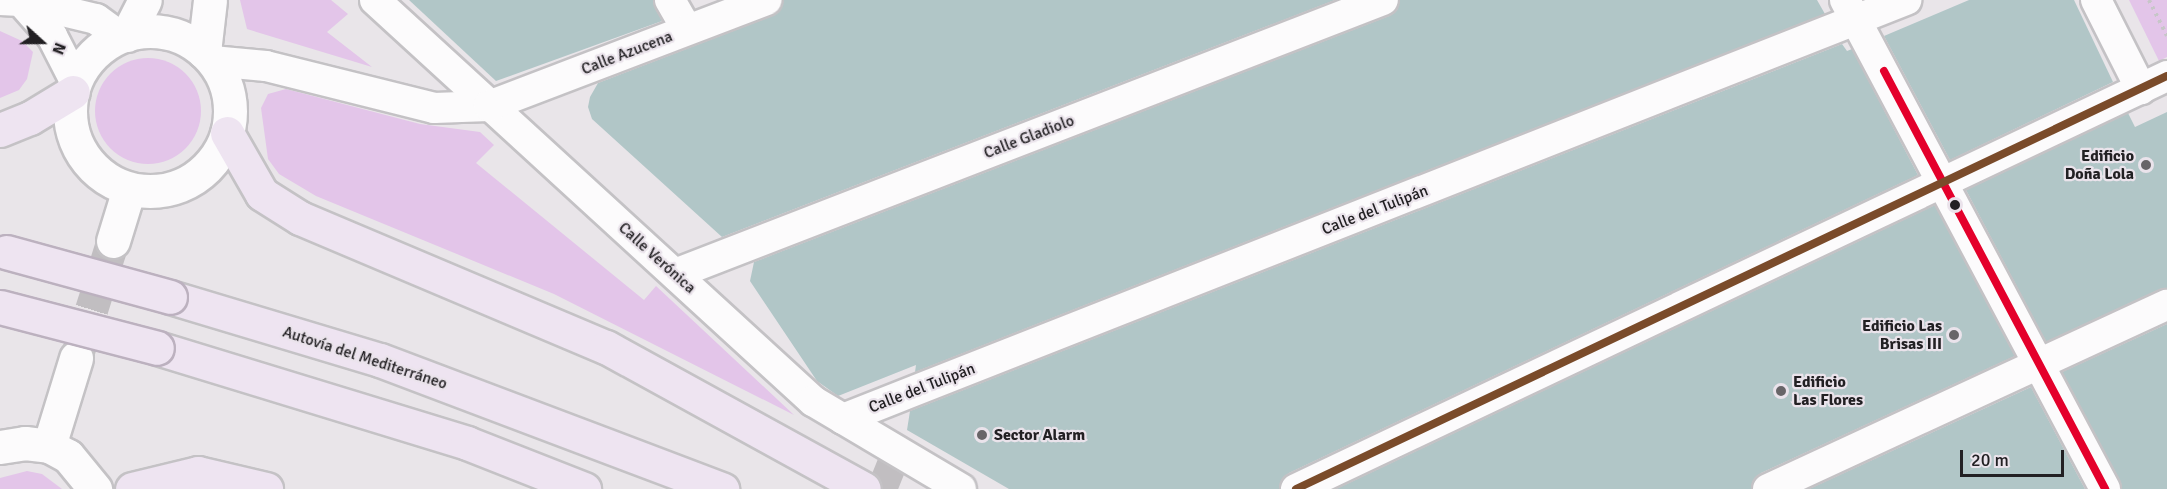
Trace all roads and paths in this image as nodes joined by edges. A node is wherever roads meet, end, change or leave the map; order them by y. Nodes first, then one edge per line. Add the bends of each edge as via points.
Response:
1 (145, 0) edge
2 (210, 0) edge
3 (375, 0) edge
4 (670, 0) edge
5 (766, 0) edge
6 (1383, 0) edge
7 (1906, 0) edge
8 (2096, 0) edge
9 (2149, 0) edge
10 (11, 1) edge
11 (1850, 10) edge
12 (687, 30) junction
13 (124, 36) junction
14 (2167, 36) edge
15 (208, 57) junction
16 (2154, 82) edge
17 (74, 87) junction
18 (489, 106) junction
19 (0, 130) edge
20 (227, 134) junction
21 (1944, 184) junction
22 (129, 189) junction
23 (113, 241) tunnel mouth
24 (3, 252) edge
25 (675, 274) junction
26 (2167, 305) edge
27 (0, 307) edge
28 (76, 358) tunnel mouth
29 (2040, 364) junction
30 (843, 419) junction
31 (0, 447) edge
32 (49, 447) junction
33 (95, 489) edge
34 (132, 489) edge
35 (266, 489) edge
36 (584, 489) edge
37 (722, 489) edge
38 (864, 489) edge
39 (961, 489) edge
40 (1296, 489) edge
41 (1768, 489) edge
42 (2106, 489) edge

1 - 13 street
2 - 15 street
3 - 18 street, Calle Verónica
4 - 12 street
5 - 12 street, Calle Azucena
6 - 25 street, Calle Gladiolo
7 - 11 street, Calle del Tulipán
8 - 16 street
9 - 14 path
10 - 13 street via 96,19
10 - 17 street via 52,36
11 - 21 street
11 - 30 street, Calle del Tulipán
12 - 18 street, Calle Azucena
13 - 15 street via 168,33
13 - 17 street via 86,63
15 - 18 street, Calle Azucena via 266,66 434,108
15 - 20 street via 225,83 230,108
16 - 21 street
17 - 19 highway via 30,118
17 - 22 street via 70,117 76,141 88,163 106,179
18 - 25 street, Calle Verónica
20 - 22 street via 217,156 200,174 179,187 154,192
20 - 38 highway via 262,194 300,218 606,347
21 - 29 street
21 - 40 street
22 - 23 street
24 - 37 highway, Autovía del Mediterráneo, bridge via 380,360
25 - 30 street, Calle Verónica via 813,401
26 - 29 street
27 - 36 highway, bridge via 157,348 467,443
28 - 32 street
29 - 41 street
29 - 42 street
30 - 39 street, Calle Verónica
31 - 32 street via 25,443
32 - 33 street via 68,456
34 - 35 highway via 198,473

